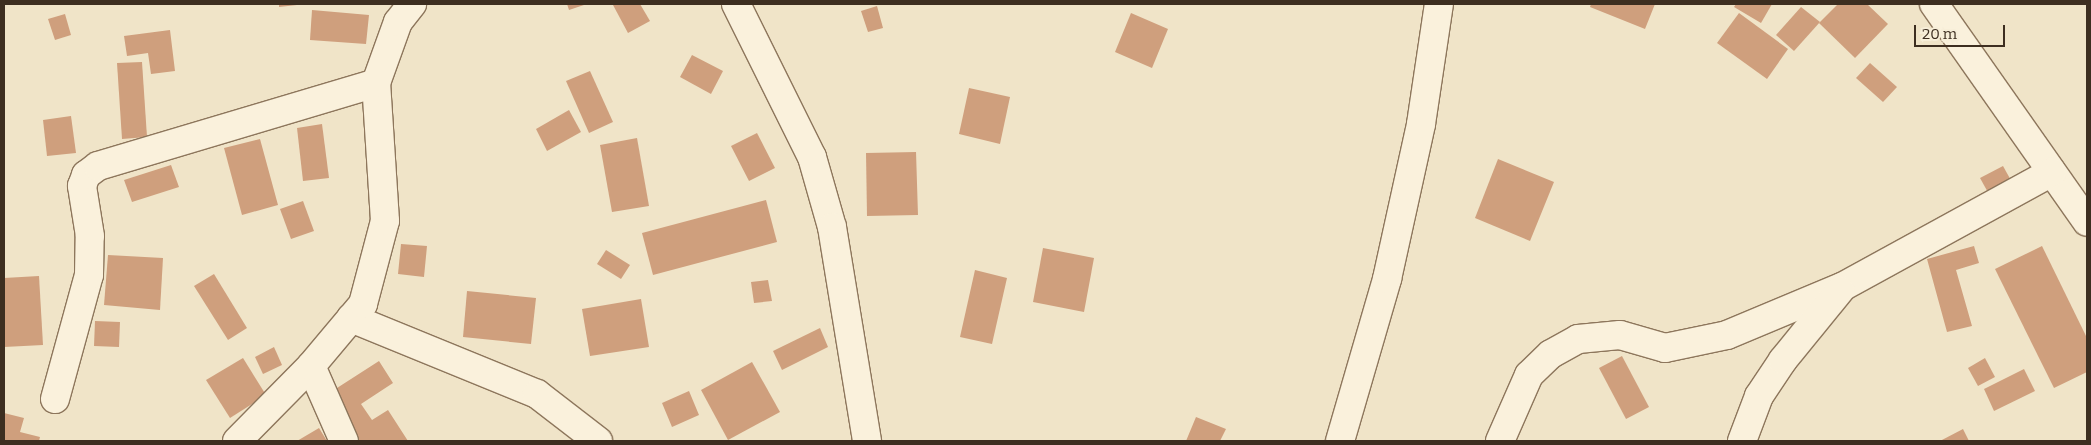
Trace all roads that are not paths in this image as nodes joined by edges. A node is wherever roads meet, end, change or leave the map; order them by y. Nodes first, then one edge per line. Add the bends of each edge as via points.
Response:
1 (412, 4) edge
2 (736, 4) edge
3 (1439, 4) edge
4 (1934, 4) edge
5 (376, 83) junction
6 (2052, 172) junction
7 (2087, 222) edge
8 (1842, 287) junction
9 (351, 318) junction
10 (311, 366) junction
11 (55, 400) dead end
12 (237, 441) edge
13 (344, 441) edge
14 (598, 441) edge
15 (867, 441) edge
16 (1340, 441) edge
17 (1500, 441) edge
18 (1742, 441) edge

1 - 5 street via 398,22
2 - 15 street via 812,157 832,227
3 - 16 street via 1421,124 1387,279
4 - 6 street
5 - 9 street via 385,221 363,304
5 - 11 street via 98,166 86,175 82,186 90,236 89,275
6 - 7 street
6 - 8 street
8 - 17 street via 1700,343 1665,348 1620,335 1578,339 1551,354 1530,375
8 - 18 street via 1783,360 1759,396
9 - 10 street
9 - 14 street via 536,394
10 - 12 street
10 - 13 street

